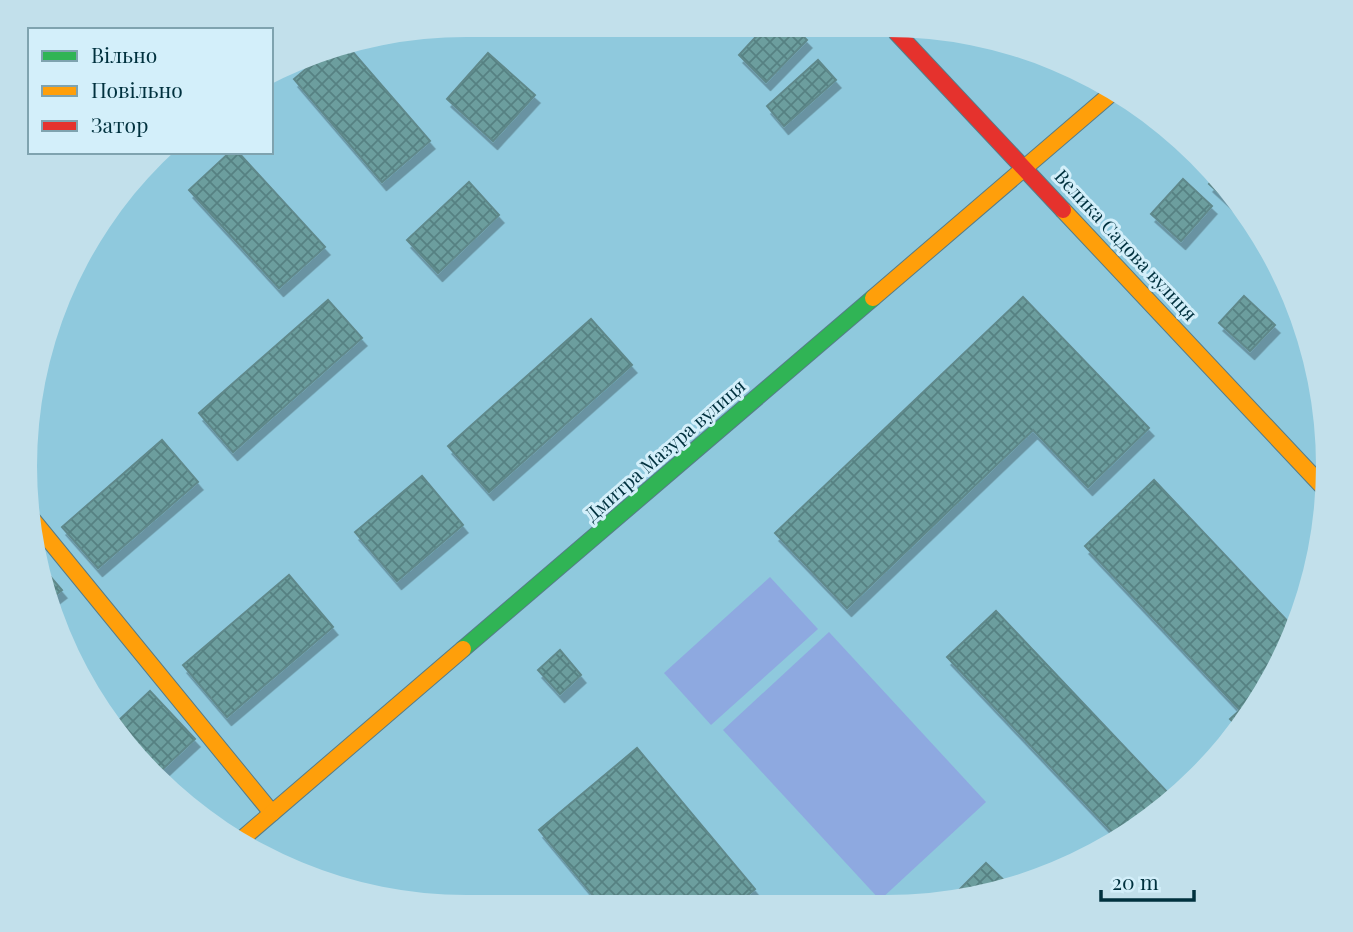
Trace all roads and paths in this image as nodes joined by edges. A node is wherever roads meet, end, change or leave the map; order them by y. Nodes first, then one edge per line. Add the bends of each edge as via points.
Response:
1 (901, 38) edge
2 (1107, 97) edge
3 (1025, 169) junction
4 (1316, 479) edge
5 (42, 531) edge
6 (272, 813) junction
7 (246, 835) edge

1 - 3 street, Велика Садова вулиця
2 - 3 street, Дмитра Мазура вулиця
3 - 4 street, Велика Садова вулиця
3 - 6 street, Дмитра Мазура вулиця
5 - 6 street
6 - 7 street, Дмитра Мазура вулиця

